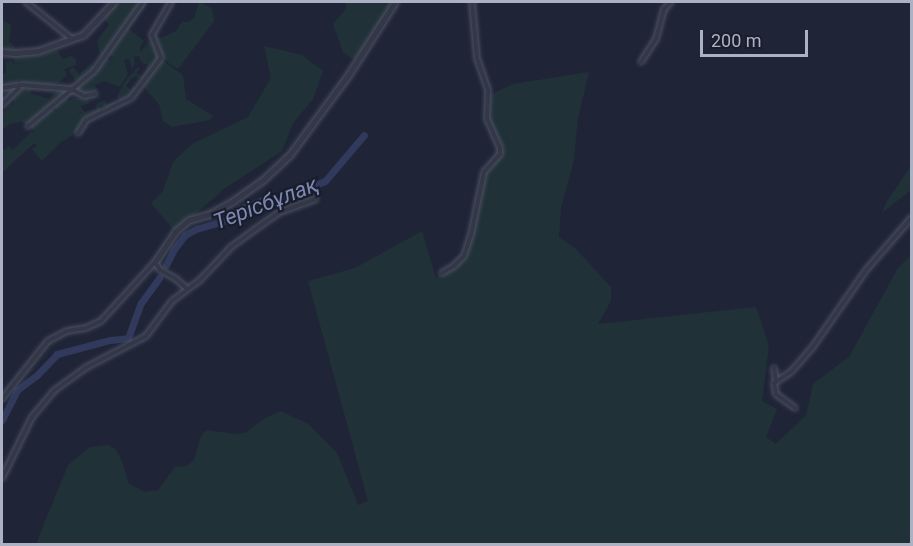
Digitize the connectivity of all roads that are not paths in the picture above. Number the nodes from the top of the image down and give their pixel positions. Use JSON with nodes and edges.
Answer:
{"nodes":[{"id":1,"x":26,"y":2,"type":"edge"},
{"id":2,"x":114,"y":2,"type":"edge"},
{"id":3,"x":143,"y":2,"type":"edge"},
{"id":4,"x":171,"y":2,"type":"edge"},
{"id":5,"x":395,"y":2,"type":"edge"},
{"id":6,"x":472,"y":2,"type":"edge"},
{"id":7,"x":671,"y":2,"type":"edge"},
{"id":8,"x":73,"y":39,"type":"junction"},
{"id":9,"x":2,"y":52,"type":"edge"},
{"id":10,"x":641,"y":62,"type":"dead end"},
{"id":11,"x":22,"y":86,"type":"junction"},
{"id":12,"x":2,"y":88,"type":"edge"},
{"id":13,"x":71,"y":89,"type":"junction"},
{"id":14,"x":95,"y":94,"type":"dead end"},
{"id":15,"x":2,"y":105,"type":"edge"},
{"id":16,"x":28,"y":126,"type":"dead end"},
{"id":17,"x":78,"y":133,"type":"dead end"},
{"id":18,"x":316,"y":199,"type":"dead end"},
{"id":19,"x":912,"y":218,"type":"edge"},
{"id":20,"x":882,"y":255,"type":"dead end"},
{"id":21,"x":155,"y":262,"type":"junction"},
{"id":22,"x":442,"y":273,"type":"dead end"},
{"id":23,"x":187,"y":289,"type":"junction"},
{"id":24,"x":774,"y":368,"type":"dead end"},
{"id":25,"x":776,"y":381,"type":"junction"},
{"id":26,"x":2,"y":399,"type":"edge"},
{"id":27,"x":795,"y":408,"type":"dead end"},
{"id":28,"x":2,"y":478,"type":"edge"}],
"edges":[{"from":1,"to":8,"type":"street"},
{"from":2,"to":8,"type":"street"},
{"from":3,"to":13,"type":"street"},
{"from":4,"to":17,"type":"street"},
{"from":5,"to":21,"type":"street"},
{"from":6,"to":22,"type":"street"},
{"from":7,"to":10,"type":"street"},
{"from":8,"to":9,"type":"street"},
{"from":11,"to":12,"type":"street"},
{"from":11,"to":13,"type":"street"},
{"from":11,"to":15,"type":"street"},
{"from":13,"to":14,"type":"street"},
{"from":13,"to":16,"type":"street"},
{"from":18,"to":23,"type":"street"},
{"from":19,"to":20,"type":"street"},
{"from":19,"to":25,"type":"street"},
{"from":21,"to":23,"type":"street"},
{"from":21,"to":26,"type":"street"},
{"from":23,"to":28,"type":"street"},
{"from":24,"to":25,"type":"street"},
{"from":25,"to":27,"type":"street"}]}
